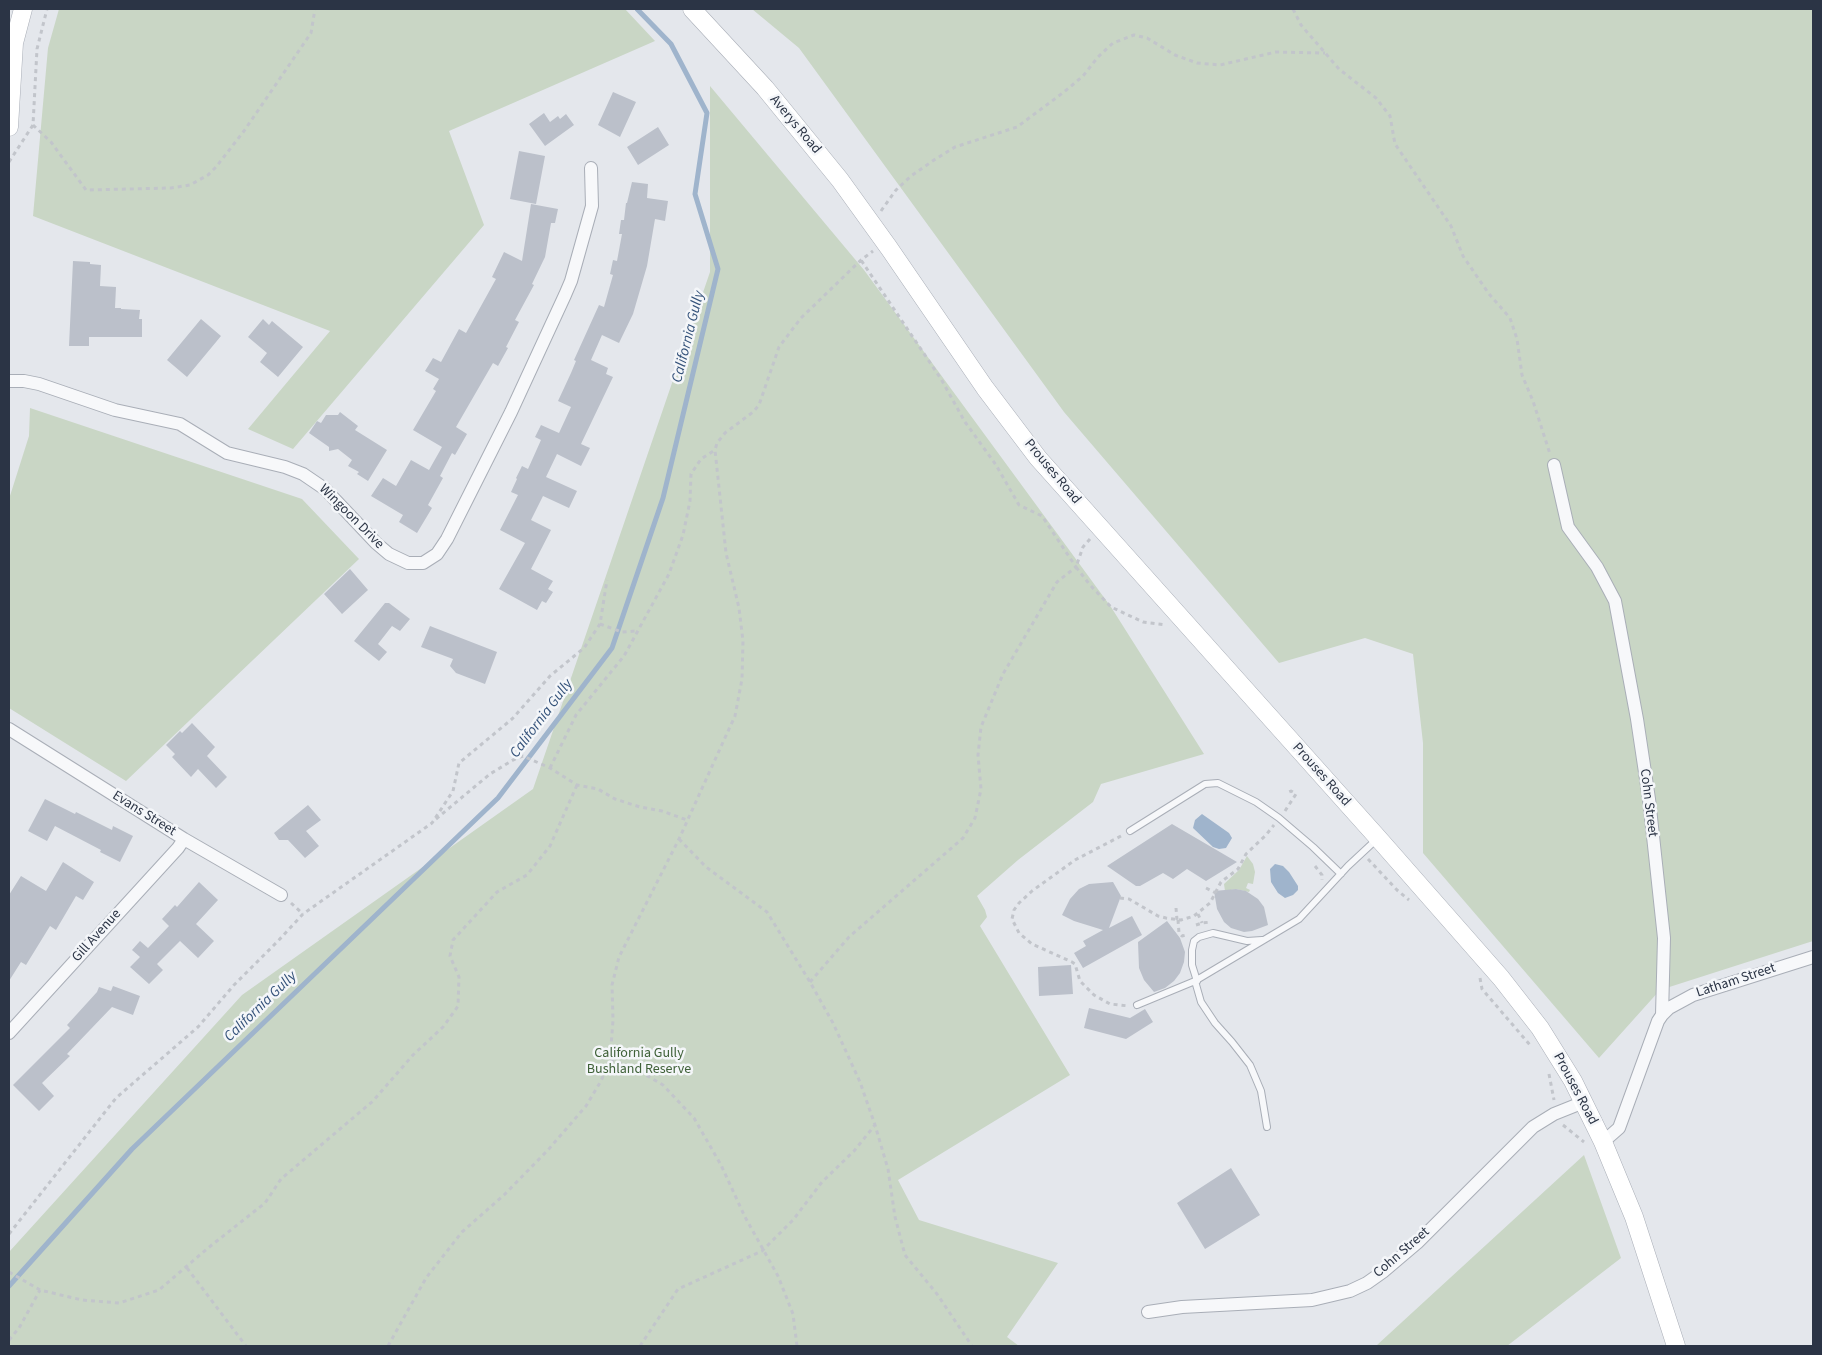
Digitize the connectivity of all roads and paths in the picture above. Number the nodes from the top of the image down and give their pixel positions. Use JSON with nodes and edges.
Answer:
{"nodes":[{"id":1,"x":23,"y":9,"type":"edge"},
{"id":2,"x":47,"y":9,"type":"edge"},
{"id":3,"x":316,"y":9,"type":"edge"},
{"id":4,"x":692,"y":9,"type":"edge"},
{"id":5,"x":1293,"y":9,"type":"edge"},
{"id":6,"x":1325,"y":53,"type":"junction"},
{"id":7,"x":33,"y":126,"type":"junction"},
{"id":8,"x":9,"y":127,"type":"edge"},
{"id":9,"x":9,"y":162,"type":"edge"},
{"id":10,"x":591,"y":168,"type":"dead end"},
{"id":11,"x":872,"y":224,"type":"junction"},
{"id":12,"x":887,"y":245,"type":"junction"},
{"id":13,"x":861,"y":260,"type":"junction"},
{"id":14,"x":9,"y":381,"type":"edge"},
{"id":15,"x":715,"y":450,"type":"junction"},
{"id":16,"x":1554,"y":465,"type":"joint"},
{"id":17,"x":1100,"y":528,"type":"junction"},
{"id":18,"x":1076,"y":567,"type":"junction"},
{"id":19,"x":607,"y":580,"type":"dead end"},
{"id":20,"x":1178,"y":616,"type":"junction"},
{"id":21,"x":600,"y":624,"type":"junction"},
{"id":22,"x":636,"y":631,"type":"junction"},
{"id":23,"x":9,"y":729,"type":"edge"},
{"id":24,"x":550,"y":768,"type":"junction"},
{"id":25,"x":577,"y":785,"type":"junction"},
{"id":26,"x":1289,"y":792,"type":"dead end"},
{"id":27,"x":1279,"y":818,"type":"junction"},
{"id":28,"x":687,"y":820,"type":"junction"},
{"id":29,"x":432,"y":823,"type":"junction"},
{"id":30,"x":1130,"y":831,"type":"joint"},
{"id":31,"x":1378,"y":838,"type":"junction"},
{"id":32,"x":184,"y":839,"type":"junction"},
{"id":33,"x":679,"y":839,"type":"junction"},
{"id":34,"x":1363,"y":853,"type":"junction"},
{"id":35,"x":1323,"y":856,"type":"junction"},
{"id":36,"x":1341,"y":874,"type":"junction"},
{"id":37,"x":1320,"y":884,"type":"dead end"},
{"id":38,"x":1206,"y":888,"type":"dead end"},
{"id":39,"x":1216,"y":893,"type":"junction"},
{"id":40,"x":281,"y":895,"type":"dead end"},
{"id":41,"x":1120,"y":898,"type":"dead end"},
{"id":42,"x":1411,"y":902,"type":"dead end"},
{"id":43,"x":1176,"y":908,"type":"dead end"},
{"id":44,"x":1198,"y":914,"type":"junction"},
{"id":45,"x":1177,"y":920,"type":"junction"},
{"id":46,"x":1202,"y":923,"type":"junction"},
{"id":47,"x":1217,"y":923,"type":"dead end"},
{"id":48,"x":1268,"y":938,"type":"junction"},
{"id":49,"x":1813,"y":957,"type":"edge"},
{"id":50,"x":1479,"y":974,"type":"dead end"},
{"id":51,"x":1196,"y":981,"type":"junction"},
{"id":52,"x":810,"y":982,"type":"junction"},
{"id":53,"x":1137,"y":1005,"type":"joint"},
{"id":54,"x":1662,"y":1014,"type":"junction"},
{"id":55,"x":9,"y":1032,"type":"edge"},
{"id":56,"x":1535,"y":1051,"type":"dead end"},
{"id":57,"x":610,"y":1060,"type":"junction"},
{"id":58,"x":1547,"y":1065,"type":"dead end"},
{"id":59,"x":1554,"y":1100,"type":"dead end"},
{"id":60,"x":1584,"y":1102,"type":"junction"},
{"id":61,"x":875,"y":1125,"type":"junction"},
{"id":62,"x":1564,"y":1125,"type":"dead end"},
{"id":63,"x":1267,"y":1127,"type":"dead end"},
{"id":64,"x":1596,"y":1145,"type":"junction"},
{"id":65,"x":9,"y":1234,"type":"edge"},
{"id":66,"x":762,"y":1251,"type":"junction"},
{"id":67,"x":187,"y":1268,"type":"junction"},
{"id":68,"x":10,"y":1273,"type":"edge"},
{"id":69,"x":40,"y":1290,"type":"junction"},
{"id":70,"x":1148,"y":1312,"type":"dead end"},
{"id":71,"x":9,"y":1340,"type":"edge"},
{"id":72,"x":246,"y":1346,"type":"edge"},
{"id":73,"x":388,"y":1346,"type":"edge"},
{"id":74,"x":640,"y":1346,"type":"edge"},
{"id":75,"x":797,"y":1346,"type":"edge"},
{"id":76,"x":972,"y":1346,"type":"edge"},
{"id":77,"x":1676,"y":1346,"type":"edge"}],
"edges":[{"from":1,"to":8,"type":"street"},
{"from":2,"to":7,"type":"path"},
{"from":3,"to":7,"type":"path"},
{"from":4,"to":11,"type":"street","name":"Averys Road"},
{"from":5,"to":6,"type":"path"},
{"from":6,"to":11,"type":"path"},
{"from":6,"to":16,"type":"path"},
{"from":7,"to":9,"type":"path"},
{"from":10,"to":14,"type":"street","name":"Wingoon Drive"},
{"from":11,"to":12,"type":"street","name":"Averys Road"},
{"from":12,"to":13,"type":"path"},
{"from":12,"to":17,"type":"street","name":"Prouses Road"},
{"from":13,"to":15,"type":"path"},
{"from":13,"to":18,"type":"path"},
{"from":15,"to":22,"type":"path"},
{"from":15,"to":28,"type":"path"},
{"from":16,"to":54,"type":"street","name":"Cohn Street"},
{"from":17,"to":18,"type":"path"},
{"from":17,"to":20,"type":"street","name":"Prouses Road"},
{"from":18,"to":20,"type":"path"},
{"from":18,"to":52,"type":"path"},
{"from":19,"to":21,"type":"path"},
{"from":20,"to":31,"type":"street","name":"Prouses Road"},
{"from":21,"to":22,"type":"path"},
{"from":21,"to":29,"type":"path"},
{"from":22,"to":24,"type":"path"},
{"from":23,"to":32,"type":"street","name":"Evans Street"},
{"from":24,"to":25,"type":"path"},
{"from":24,"to":29,"type":"path"},
{"from":25,"to":28,"type":"path"},
{"from":25,"to":67,"type":"path"},
{"from":26,"to":27,"type":"path"},
{"from":27,"to":30,"type":"lane"},
{"from":27,"to":35,"type":"lane"},
{"from":27,"to":39,"type":"path"},
{"from":28,"to":33,"type":"path"},
{"from":29,"to":65,"type":"path"},
{"from":30,"to":53,"type":"path"},
{"from":31,"to":34,"type":"lane"},
{"from":31,"to":60,"type":"street","name":"Prouses Road"},
{"from":32,"to":40,"type":"street","name":"Evans Street"},
{"from":32,"to":55,"type":"street","name":"Gill Avenue"},
{"from":33,"to":52,"type":"path"},
{"from":33,"to":57,"type":"path"},
{"from":34,"to":36,"type":"lane"},
{"from":34,"to":42,"type":"path"},
{"from":35,"to":36,"type":"lane"},
{"from":35,"to":37,"type":"path"},
{"from":36,"to":48,"type":"lane"},
{"from":38,"to":39,"type":"path"},
{"from":39,"to":44,"type":"path"},
{"from":41,"to":45,"type":"path"},
{"from":43,"to":45,"type":"path"},
{"from":44,"to":45,"type":"path"},
{"from":44,"to":46,"type":"path"},
{"from":45,"to":46,"type":"path"},
{"from":46,"to":47,"type":"path"},
{"from":48,"to":51,"type":"lane"},
{"from":48,"to":51,"type":"lane"},
{"from":49,"to":54,"type":"street","name":"Latham Street"},
{"from":50,"to":56,"type":"path"},
{"from":51,"to":53,"type":"lane"},
{"from":51,"to":63,"type":"lane"},
{"from":52,"to":61,"type":"path"},
{"from":54,"to":64,"type":"street","name":"Cohn Street"},
{"from":57,"to":66,"type":"path"},
{"from":57,"to":73,"type":"path"},
{"from":58,"to":59,"type":"path"},
{"from":60,"to":64,"type":"street","name":"Prouses Road"},
{"from":60,"to":70,"type":"street","name":"Cohn Street"},
{"from":61,"to":66,"type":"path"},
{"from":61,"to":76,"type":"path"},
{"from":62,"to":64,"type":"path"},
{"from":64,"to":77,"type":"street","name":"Prouses Road"},
{"from":66,"to":74,"type":"path"},
{"from":66,"to":75,"type":"path"},
{"from":67,"to":69,"type":"path"},
{"from":67,"to":72,"type":"path"},
{"from":68,"to":69,"type":"path"},
{"from":69,"to":71,"type":"path"}]}
